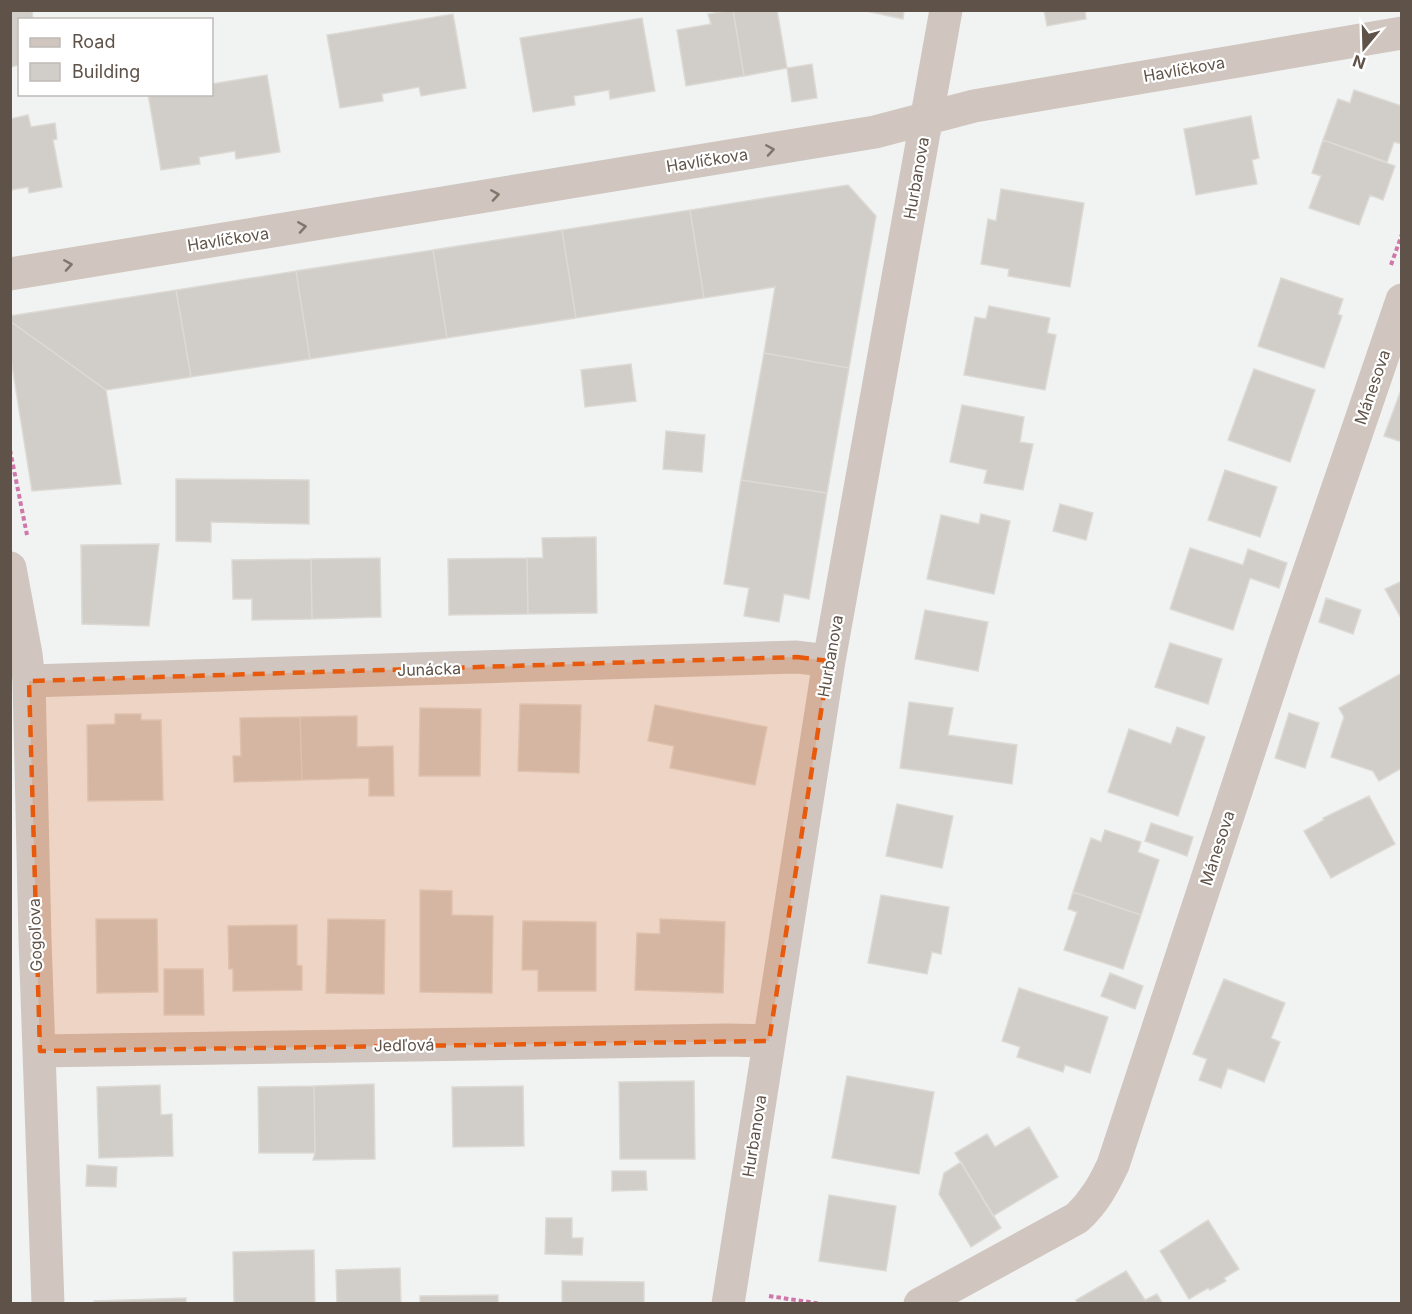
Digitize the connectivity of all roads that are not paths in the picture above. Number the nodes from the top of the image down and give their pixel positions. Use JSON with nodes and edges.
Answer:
{"nodes":[{"id":1,"x":946,"y":10,"type":"edge"},
{"id":2,"x":1401,"y":33,"type":"edge"},
{"id":3,"x":927,"y":119,"type":"junction"},
{"id":4,"x":10,"y":274,"type":"edge"},
{"id":5,"x":1401,"y":300,"type":"edge"},
{"id":6,"x":10,"y":568,"type":"edge"},
{"id":7,"x":829,"y":661,"type":"junction"},
{"id":8,"x":29,"y":681,"type":"junction"},
{"id":9,"x":23,"y":940,"type":"edge"},
{"id":10,"x":769,"y":1041,"type":"junction"},
{"id":11,"x":40,"y":1051,"type":"junction"},
{"id":12,"x":48,"y":1304,"type":"edge"},
{"id":13,"x":728,"y":1304,"type":"edge"},
{"id":14,"x":920,"y":1304,"type":"edge"}],
"edges":[{"from":1,"to":3,"type":"street","name":"Hurbanova"},
{"from":2,"to":3,"type":"street","name":"Havlíčkova"},
{"from":4,"to":3,"type":"street","name":"Havlíčkova","one_way":true},
{"from":3,"to":7,"type":"street","name":"Hurbanova"},
{"from":5,"to":14,"type":"street","name":"Mánesova"},
{"from":6,"to":8,"type":"street","name":"Gogoľova"},
{"from":7,"to":8,"type":"street","name":"Junácka"},
{"from":7,"to":10,"type":"street","name":"Hurbanova"},
{"from":8,"to":9,"type":"street","name":"Gogoľova"},
{"from":9,"to":11,"type":"street","name":"Gogoľova"},
{"from":10,"to":11,"type":"street","name":"Jedľová"},
{"from":10,"to":13,"type":"street","name":"Hurbanova"},
{"from":11,"to":12,"type":"street","name":"Gogoľova"}]}
